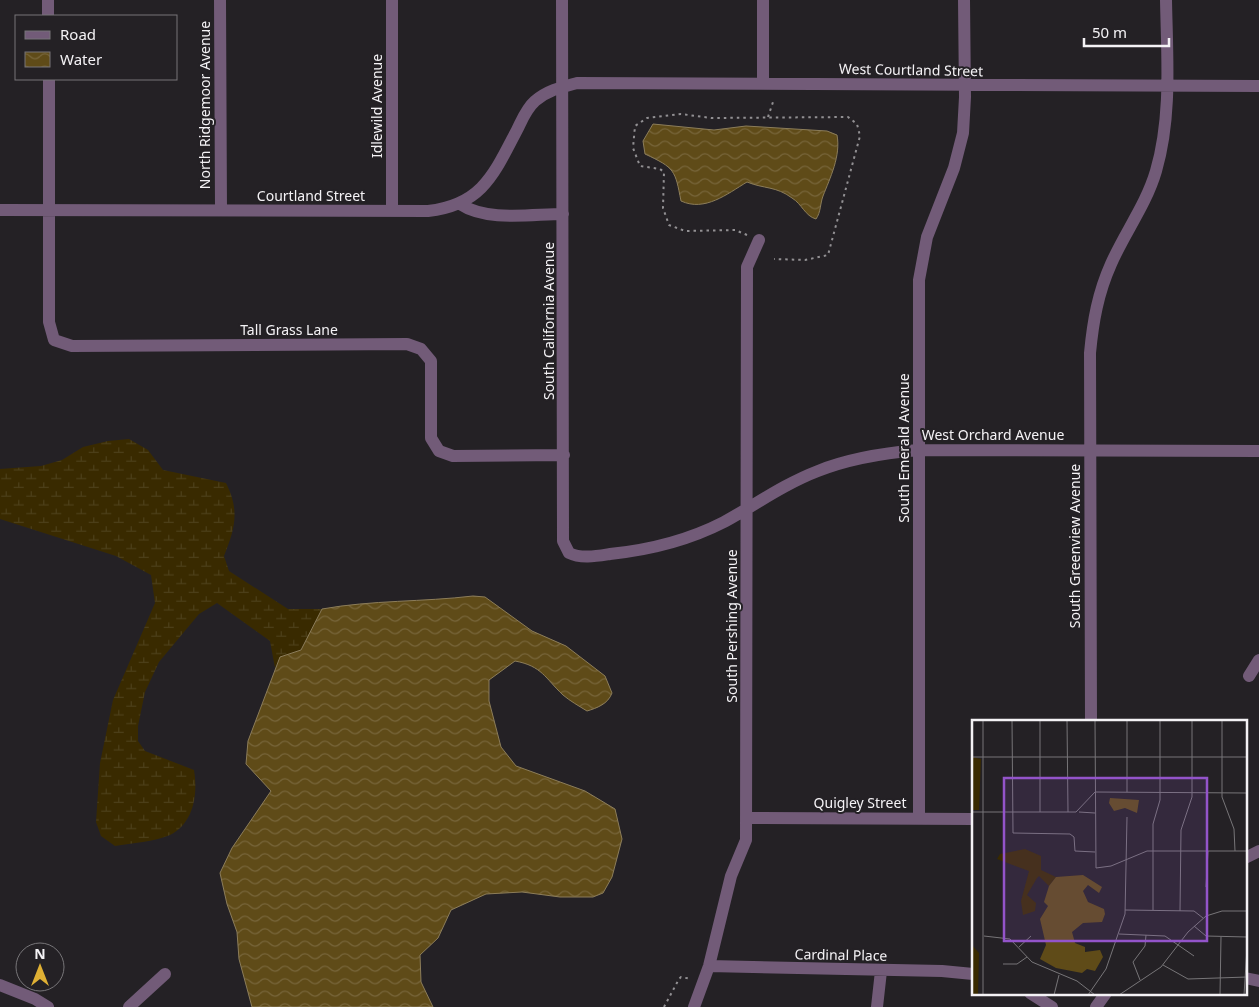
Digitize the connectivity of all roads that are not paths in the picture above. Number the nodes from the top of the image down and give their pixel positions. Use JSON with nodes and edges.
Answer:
{"nodes":[{"id":1,"x":48,"y":0,"type":"edge"},
{"id":2,"x":220,"y":0,"type":"edge"},
{"id":3,"x":392,"y":0,"type":"edge"},
{"id":4,"x":562,"y":0,"type":"edge"},
{"id":5,"x":763,"y":0,"type":"edge"},
{"id":6,"x":964,"y":0,"type":"edge"},
{"id":7,"x":1166,"y":0,"type":"edge"},
{"id":8,"x":48,"y":15,"type":"edge"},
{"id":9,"x":48,"y":80,"type":"edge"},
{"id":10,"x":763,"y":83,"type":"junction"},
{"id":11,"x":563,"y":86,"type":"junction"},
{"id":12,"x":965,"y":86,"type":"junction"},
{"id":13,"x":1167,"y":86,"type":"junction"},
{"id":14,"x":1259,"y":86,"type":"edge"},
{"id":15,"x":460,"y":204,"type":"junction"},
{"id":16,"x":0,"y":210,"type":"edge"},
{"id":17,"x":49,"y":210,"type":"junction"},
{"id":18,"x":221,"y":210,"type":"junction"},
{"id":19,"x":392,"y":211,"type":"junction"},
{"id":20,"x":563,"y":214,"type":"junction"},
{"id":21,"x":759,"y":240,"type":"road end"},
{"id":22,"x":918,"y":450,"type":"junction"},
{"id":23,"x":1090,"y":450,"type":"junction"},
{"id":24,"x":1259,"y":452,"type":"edge"},
{"id":25,"x":564,"y":455,"type":"junction"},
{"id":26,"x":747,"y":508,"type":"junction"},
{"id":27,"x":569,"y":553,"type":"joint"},
{"id":28,"x":1259,"y":660,"type":"edge"},
{"id":29,"x":1249,"y":676,"type":"dead end"},
{"id":30,"x":1090,"y":720,"type":"edge"},
{"id":31,"x":747,"y":818,"type":"junction"},
{"id":32,"x":919,"y":818,"type":"junction"},
{"id":33,"x":972,"y":819,"type":"edge"},
{"id":34,"x":1259,"y":851,"type":"edge"},
{"id":35,"x":1246,"y":858,"type":"edge"},
{"id":36,"x":709,"y":966,"type":"junction"},
{"id":37,"x":881,"y":971,"type":"junction"},
{"id":38,"x":165,"y":974,"type":"dead end"},
{"id":39,"x":972,"y":974,"type":"edge"},
{"id":40,"x":1246,"y":978,"type":"edge"},
{"id":41,"x":1259,"y":981,"type":"edge"},
{"id":42,"x":0,"y":985,"type":"edge"},
{"id":43,"x":1032,"y":994,"type":"edge"},
{"id":44,"x":1105,"y":994,"type":"edge"},
{"id":45,"x":48,"y":1007,"type":"edge"},
{"id":46,"x":129,"y":1007,"type":"edge"},
{"id":47,"x":694,"y":1007,"type":"edge"},
{"id":48,"x":877,"y":1007,"type":"edge"},
{"id":49,"x":1052,"y":1007,"type":"edge"},
{"id":50,"x":1096,"y":1007,"type":"edge"}],
"edges":[{"from":1,"to":8,"type":"street"},
{"from":2,"to":18,"type":"street","name":"North Ridgemoor Avenue"},
{"from":3,"to":19,"type":"street","name":"Idlewild Avenue"},
{"from":4,"to":11,"type":"street","name":"South California Avenue"},
{"from":5,"to":10,"type":"street"},
{"from":6,"to":12,"type":"street","name":"South Emerald Avenue"},
{"from":7,"to":13,"type":"street","name":"South Greenview Avenue"},
{"from":9,"to":17,"type":"street"},
{"from":10,"to":11,"type":"street","name":"West Courtland Street"},
{"from":10,"to":12,"type":"street","name":"West Courtland Street"},
{"from":11,"to":15,"type":"street","name":"Courtland Street"},
{"from":11,"to":20,"type":"street","name":"South California Avenue"},
{"from":12,"to":13,"type":"street","name":"West Courtland Street"},
{"from":12,"to":22,"type":"street","name":"South Emerald Avenue"},
{"from":13,"to":14,"type":"street","name":"West Courtland Street"},
{"from":13,"to":23,"type":"street","name":"South Greenview Avenue"},
{"from":15,"to":19,"type":"street","name":"Courtland Street"},
{"from":15,"to":20,"type":"street"},
{"from":16,"to":17,"type":"street","name":"Courtland Street"},
{"from":17,"to":18,"type":"street","name":"Courtland Street"},
{"from":17,"to":25,"type":"street","name":"Tall Grass Lane"},
{"from":18,"to":19,"type":"street","name":"Courtland Street"},
{"from":20,"to":25,"type":"street","name":"South California Avenue"},
{"from":21,"to":26,"type":"street","name":"South Pershing Avenue"},
{"from":22,"to":23,"type":"street","name":"West Orchard Avenue"},
{"from":22,"to":26,"type":"street","name":"West Orchard Avenue"},
{"from":22,"to":32,"type":"street","name":"South Emerald Avenue"},
{"from":23,"to":24,"type":"street","name":"West Orchard Avenue"},
{"from":23,"to":30,"type":"street","name":"South Greenview Avenue"},
{"from":25,"to":27,"type":"street","name":"South California Avenue"},
{"from":26,"to":27,"type":"street","name":"West Orchard Avenue"},
{"from":26,"to":31,"type":"street","name":"South Pershing Avenue"},
{"from":28,"to":29,"type":"street"},
{"from":31,"to":32,"type":"street","name":"Quigley Street"},
{"from":31,"to":36,"type":"street","name":"South Pershing Avenue"},
{"from":32,"to":33,"type":"street","name":"Quigley Street"},
{"from":34,"to":35,"type":"street"},
{"from":36,"to":37,"type":"street","name":"Cardinal Place"},
{"from":36,"to":47,"type":"street","name":"South Pershing Avenue"},
{"from":37,"to":39,"type":"street","name":"Cardinal Place"},
{"from":37,"to":48,"type":"street"},
{"from":38,"to":46,"type":"street"},
{"from":40,"to":41,"type":"street"},
{"from":42,"to":45,"type":"street"},
{"from":43,"to":49,"type":"street"},
{"from":44,"to":50,"type":"street"}]}
